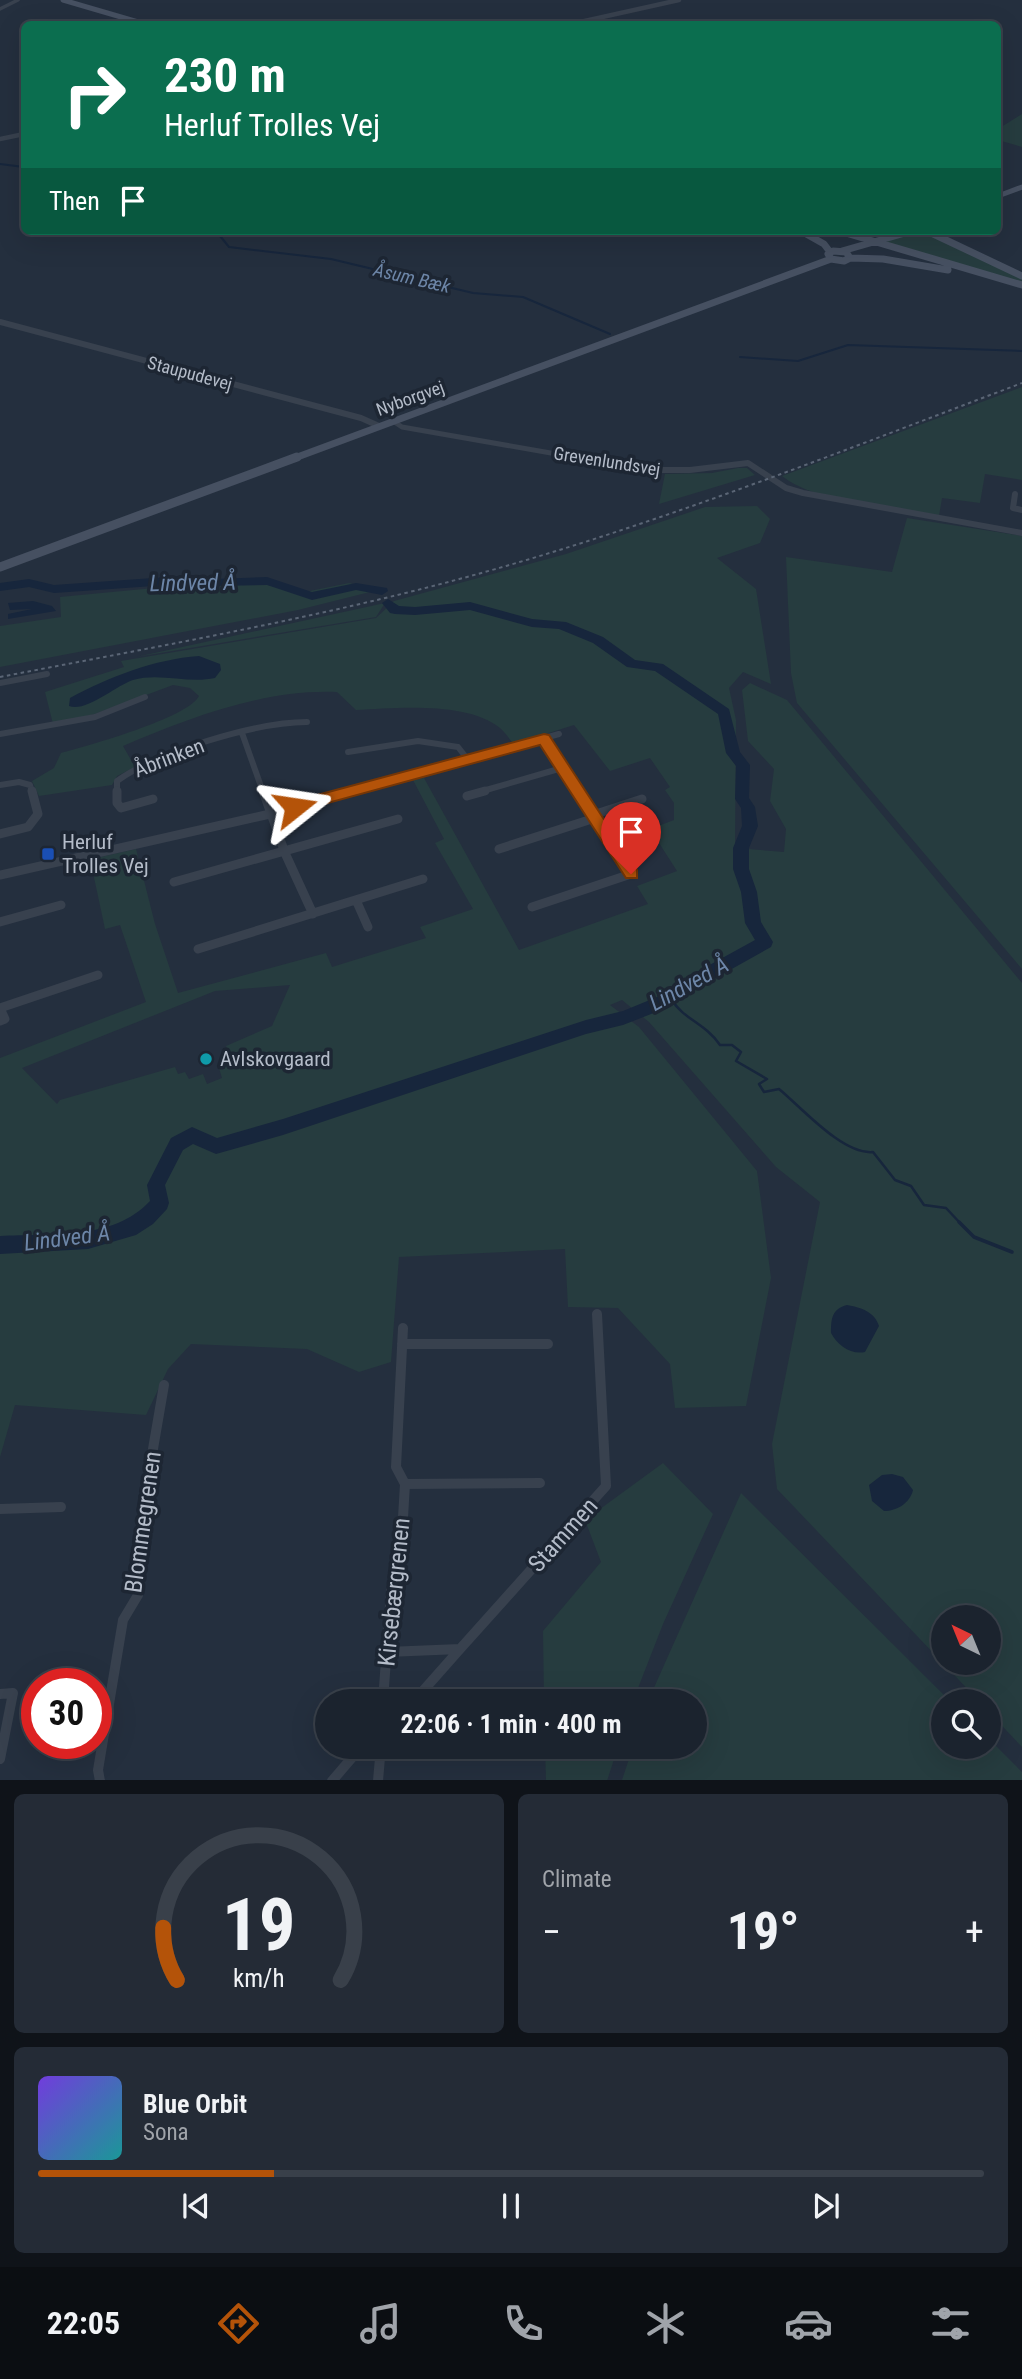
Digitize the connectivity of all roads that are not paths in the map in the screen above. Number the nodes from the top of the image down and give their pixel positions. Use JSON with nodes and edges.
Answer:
{"nodes":[{"id":1,"x":18,"y":0,"type":"edge"},
{"id":2,"x":63,"y":0,"type":"edge"},
{"id":3,"x":679,"y":0,"type":"edge"},
{"id":4,"x":0,"y":9,"type":"edge"},
{"id":5,"x":135,"y":21,"type":"edge"},
{"id":6,"x":584,"y":21,"type":"edge"},
{"id":7,"x":21,"y":135,"type":"edge"},
{"id":8,"x":0,"y":139,"type":"edge"},
{"id":9,"x":1022,"y":187,"type":"edge"},
{"id":10,"x":1001,"y":195,"type":"edge"},
{"id":11,"x":809,"y":235,"type":"edge"},
{"id":12,"x":852,"y":235,"type":"edge"},
{"id":13,"x":892,"y":235,"type":"edge"},
{"id":14,"x":933,"y":235,"type":"edge"},
{"id":15,"x":866,"y":245,"type":"junction"},
{"id":16,"x":842,"y":251,"type":"junction"},
{"id":17,"x":830,"y":255,"type":"junction"},
{"id":18,"x":850,"y":256,"type":"junction"},
{"id":19,"x":1022,"y":276,"type":"edge"},
{"id":20,"x":1022,"y":287,"type":"edge"},
{"id":21,"x":0,"y":323,"type":"edge"},
{"id":22,"x":393,"y":421,"type":"junction"},
{"id":23,"x":379,"y":426,"type":"junction"},
{"id":24,"x":1015,"y":494,"type":"dead end"},
{"id":25,"x":1022,"y":510,"type":"edge"},
{"id":26,"x":1022,"y":533,"type":"edge"},
{"id":27,"x":0,"y":567,"type":"edge"},
{"id":28,"x":47,"y":674,"type":"dead end"},
{"id":29,"x":0,"y":683,"type":"edge"},
{"id":30,"x":145,"y":697,"type":"dead end"},
{"id":31,"x":307,"y":722,"type":"dead end"},
{"id":32,"x":242,"y":733,"type":"junction"},
{"id":33,"x":0,"y":734,"type":"edge"},
{"id":34,"x":559,"y":734,"type":"dead end"},
{"id":35,"x":544,"y":739,"type":"junction"},
{"id":36,"x":348,"y":752,"type":"dead end"},
{"id":37,"x":469,"y":761,"type":"junction"},
{"id":38,"x":562,"y":768,"type":"junction"},
{"id":39,"x":0,"y":785,"type":"edge"},
{"id":40,"x":467,"y":796,"type":"dead end"},
{"id":41,"x":153,"y":799,"type":"dead end"},
{"id":42,"x":642,"y":799,"type":"dead end"},
{"id":43,"x":270,"y":814,"type":"junction"},
{"id":44,"x":594,"y":817,"type":"junction"},
{"id":45,"x":398,"y":819,"type":"dead end"},
{"id":46,"x":0,"y":834,"type":"edge"},
{"id":47,"x":499,"y":849,"type":"dead end"},
{"id":48,"x":285,"y":853,"type":"junction"},
{"id":49,"x":0,"y":875,"type":"edge"},
{"id":50,"x":423,"y":879,"type":"dead end"},
{"id":51,"x":174,"y":882,"type":"dead end"},
{"id":52,"x":356,"y":900,"type":"junction"},
{"id":53,"x":61,"y":905,"type":"dead end"},
{"id":54,"x":532,"y":907,"type":"dead end"},
{"id":55,"x":313,"y":914,"type":"junction"},
{"id":56,"x":0,"y":922,"type":"edge"},
{"id":57,"x":368,"y":927,"type":"dead end"},
{"id":58,"x":198,"y":949,"type":"dead end"},
{"id":59,"x":98,"y":975,"type":"dead end"},
{"id":60,"x":0,"y":1008,"type":"edge"},
{"id":61,"x":0,"y":1021,"type":"edge"},
{"id":62,"x":597,"y":1314,"type":"dead end"},
{"id":63,"x":403,"y":1328,"type":"dead end"},
{"id":64,"x":402,"y":1344,"type":"junction"},
{"id":65,"x":548,"y":1344,"type":"dead end"},
{"id":66,"x":164,"y":1385,"type":"dead end"},
{"id":67,"x":540,"y":1483,"type":"dead end"},
{"id":68,"x":405,"y":1484,"type":"junction"},
{"id":69,"x":61,"y":1507,"type":"dead end"},
{"id":70,"x":0,"y":1509,"type":"edge"},
{"id":71,"x":460,"y":1649,"type":"junction"},
{"id":72,"x":387,"y":1652,"type":"junction"},
{"id":73,"x":384,"y":1689,"type":"edge"},
{"id":74,"x":425,"y":1689,"type":"edge"},
{"id":75,"x":0,"y":1694,"type":"edge"},
{"id":76,"x":0,"y":1759,"type":"edge"},
{"id":77,"x":351,"y":1759,"type":"edge"},
{"id":78,"x":379,"y":1759,"type":"edge"},
{"id":79,"x":100,"y":1780,"type":"edge"},
{"id":80,"x":332,"y":1780,"type":"edge"},
{"id":81,"x":378,"y":1780,"type":"edge"}],
"edges":[{"from":1,"to":4,"type":"street"},
{"from":2,"to":5,"type":"main road"},
{"from":3,"to":6,"type":"street"},
{"from":7,"to":8,"type":"street"},
{"from":9,"to":10,"type":"main road"},
{"from":11,"to":17,"type":"main road"},
{"from":12,"to":20,"type":"main road"},
{"from":13,"to":15,"type":"main road"},
{"from":14,"to":19,"type":"main road"},
{"from":15,"to":16,"type":"main road"},
{"from":15,"to":18,"type":"main road"},
{"from":16,"to":17,"type":"main road"},
{"from":16,"to":18,"type":"main road"},
{"from":17,"to":18,"type":"main road"},
{"from":17,"to":22,"type":"main road","name":"Nyborgvej"},
{"from":18,"to":20,"type":"main road"},
{"from":21,"to":23,"type":"street","name":"Staupudevej"},
{"from":22,"to":23,"type":"main road","name":"Nyborgvej"},
{"from":22,"to":26,"type":"street","name":"Grevenlundsvej"},
{"from":23,"to":27,"type":"main road","name":"Nyborgvej"},
{"from":24,"to":25,"type":"street"},
{"from":28,"to":29,"type":"street"},
{"from":30,"to":33,"type":"street"},
{"from":31,"to":32,"type":"street","name":"Åbrinken"},
{"from":32,"to":41,"type":"street","name":"Åbrinken"},
{"from":32,"to":43,"type":"street"},
{"from":34,"to":35,"type":"street"},
{"from":35,"to":37,"type":"street"},
{"from":35,"to":38,"type":"street"},
{"from":36,"to":37,"type":"street"},
{"from":37,"to":43,"type":"street"},
{"from":38,"to":40,"type":"street"},
{"from":38,"to":44,"type":"street"},
{"from":39,"to":46,"type":"street"},
{"from":42,"to":44,"type":"street"},
{"from":43,"to":48,"type":"street"},
{"from":43,"to":49,"type":"street"},
{"from":44,"to":47,"type":"street"},
{"from":44,"to":54,"type":"street"},
{"from":45,"to":48,"type":"street"},
{"from":48,"to":51,"type":"street"},
{"from":48,"to":55,"type":"street"},
{"from":50,"to":52,"type":"street"},
{"from":52,"to":55,"type":"street"},
{"from":52,"to":57,"type":"street"},
{"from":53,"to":56,"type":"street"},
{"from":55,"to":58,"type":"street"},
{"from":59,"to":60,"type":"street"},
{"from":60,"to":61,"type":"street"},
{"from":62,"to":71,"type":"street","name":"Stammen"},
{"from":63,"to":64,"type":"street","name":"Kirsebærgrenen"},
{"from":64,"to":65,"type":"street"},
{"from":64,"to":68,"type":"street","name":"Kirsebærgrenen"},
{"from":66,"to":79,"type":"street","name":"Blommegrenen"},
{"from":67,"to":68,"type":"street"},
{"from":68,"to":72,"type":"street","name":"Kirsebærgrenen"},
{"from":69,"to":70,"type":"street"},
{"from":71,"to":72,"type":"street"},
{"from":71,"to":74,"type":"street","name":"Stammen"},
{"from":72,"to":73,"type":"street","name":"Kirsebærgrenen"},
{"from":75,"to":76,"type":"street"},
{"from":77,"to":80,"type":"street"},
{"from":78,"to":81,"type":"street"}]}
